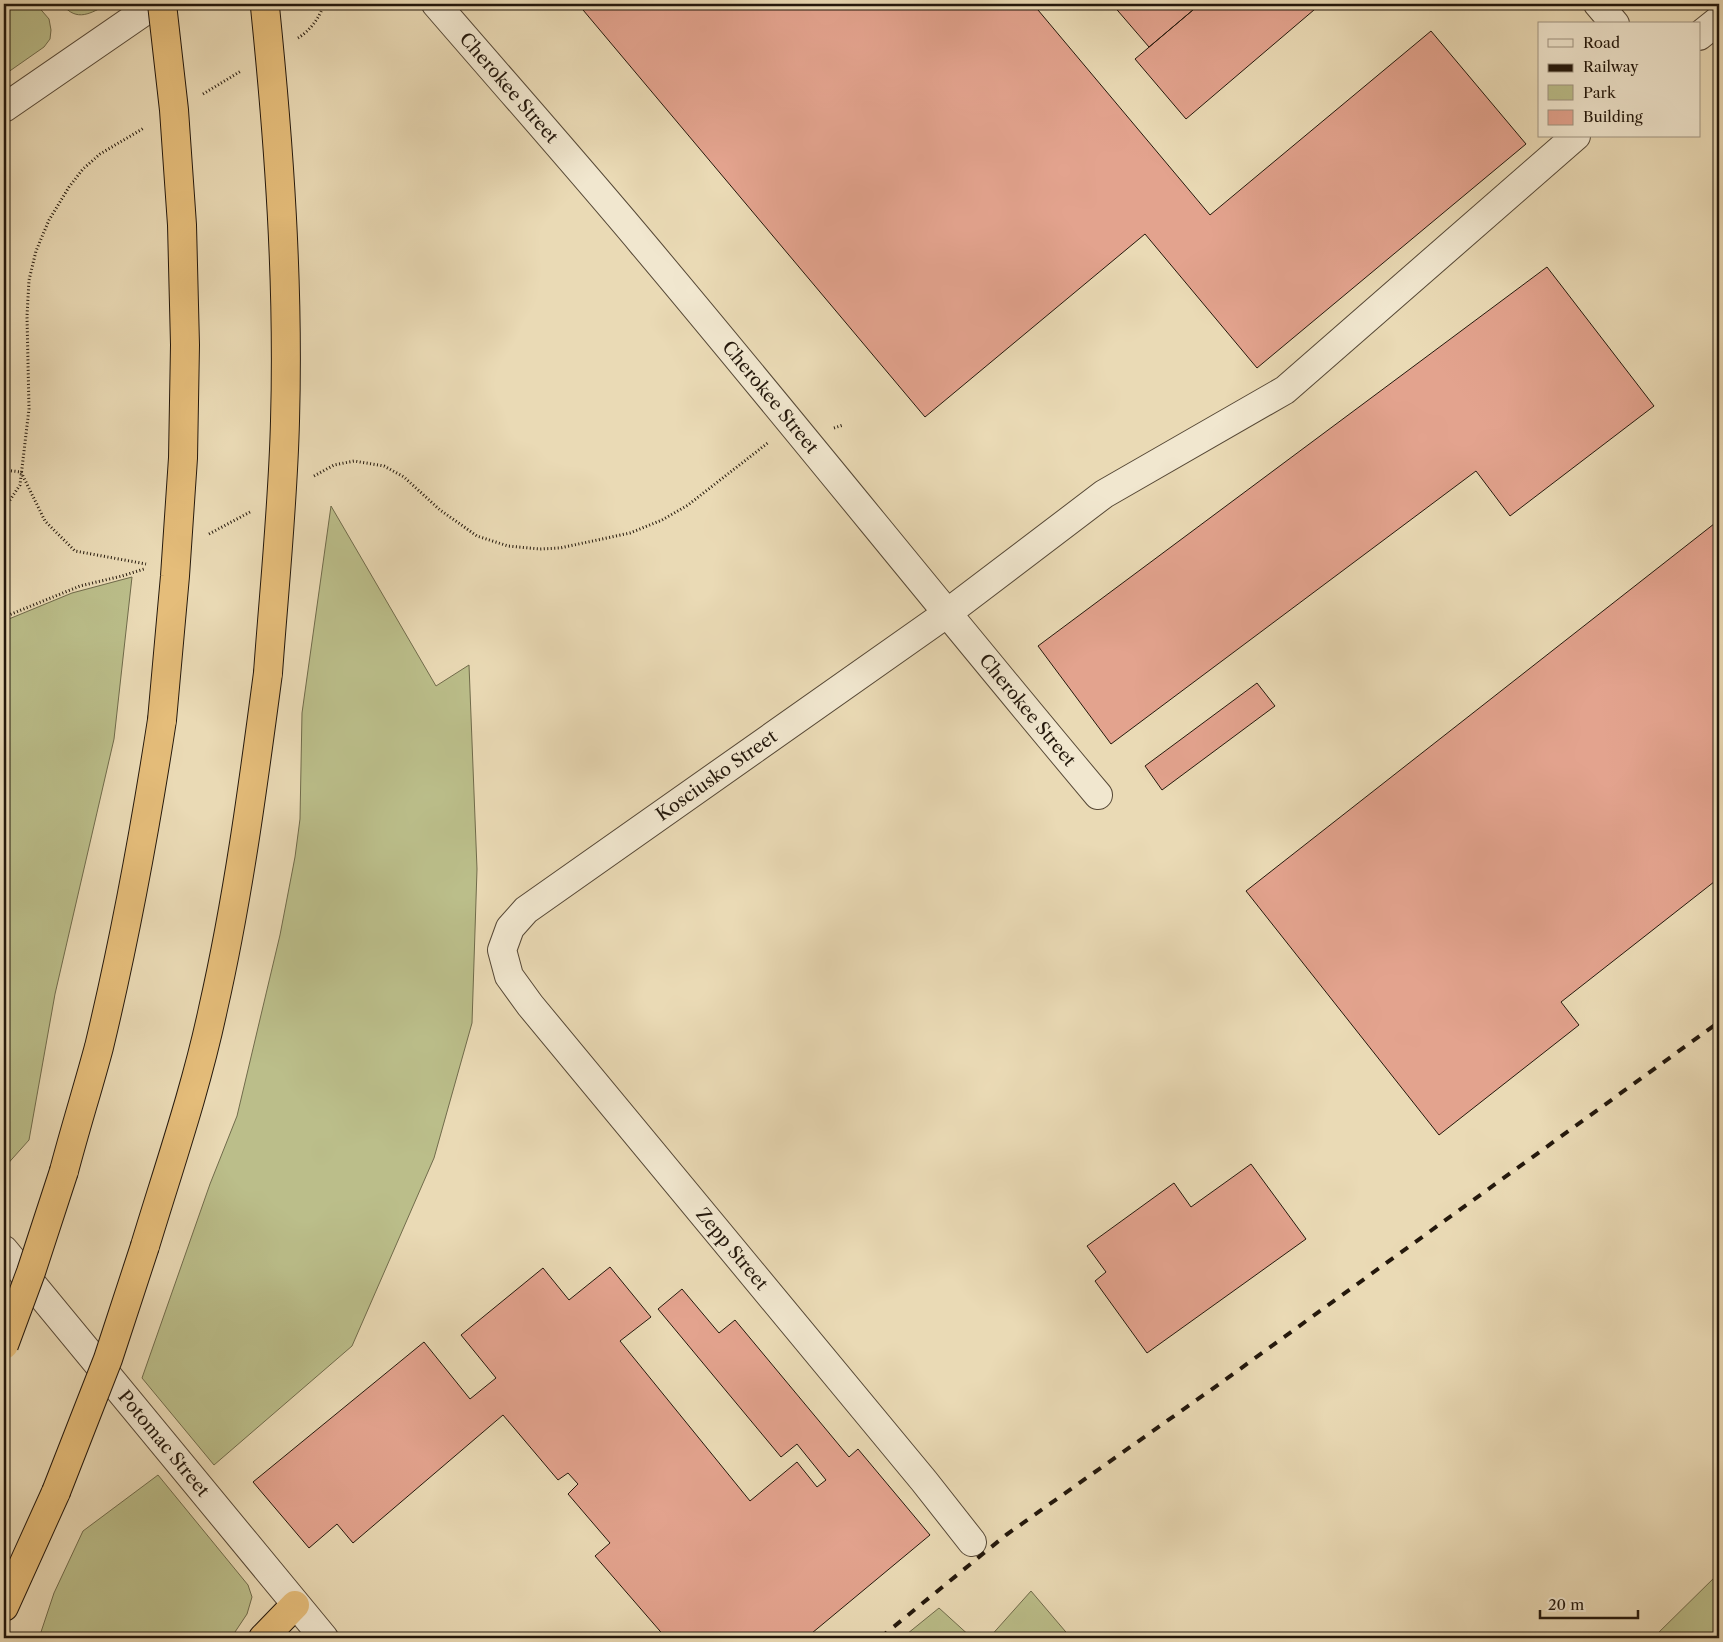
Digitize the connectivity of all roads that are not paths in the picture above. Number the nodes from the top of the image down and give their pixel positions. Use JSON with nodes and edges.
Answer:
{"nodes":[{"id":1,"x":155,"y":4,"type":"edge"},
{"id":2,"x":162,"y":4,"type":"edge"},
{"id":3,"x":436,"y":4,"type":"edge"},
{"id":4,"x":1598,"y":4,"type":"edge"},
{"id":5,"x":265,"y":5,"type":"edge"},
{"id":6,"x":1719,"y":20,"type":"edge"},
{"id":7,"x":1612,"y":22,"type":"edge"},
{"id":8,"x":1700,"y":35,"type":"edge"},
{"id":9,"x":4,"y":108,"type":"edge"},
{"id":10,"x":1574,"y":138,"type":"edge"},
{"id":11,"x":946,"y":614,"type":"junction"},
{"id":12,"x":1098,"y":795,"type":"dead end"},
{"id":13,"x":502,"y":950,"type":"joint"},
{"id":14,"x":4,"y":1250,"type":"edge"},
{"id":15,"x":4,"y":1345,"type":"edge"},
{"id":16,"x":972,"y":1542,"type":"dead end"},
{"id":17,"x":295,"y":1605,"type":"junction"},
{"id":18,"x":4,"y":1607,"type":"edge"},
{"id":19,"x":263,"y":1638,"type":"edge"},
{"id":20,"x":324,"y":1638,"type":"edge"}],
"edges":[{"from":1,"to":9,"type":"street"},
{"from":2,"to":15,"type":"highway","bridge":true},
{"from":3,"to":11,"type":"street","name":"Cherokee Street"},
{"from":4,"to":7,"type":"street"},
{"from":5,"to":18,"type":"highway","bridge":true},
{"from":6,"to":8,"type":"street"},
{"from":10,"to":11,"type":"street","name":"Kosciusko Street"},
{"from":11,"to":12,"type":"street","name":"Cherokee Street"},
{"from":11,"to":13,"type":"street","name":"Kosciusko Street"},
{"from":13,"to":16,"type":"street","name":"Zepp Street"},
{"from":14,"to":17,"type":"street","name":"Potomac Street"},
{"from":17,"to":19,"type":"highway"},
{"from":17,"to":20,"type":"street","name":"Potomac Street"}]}
